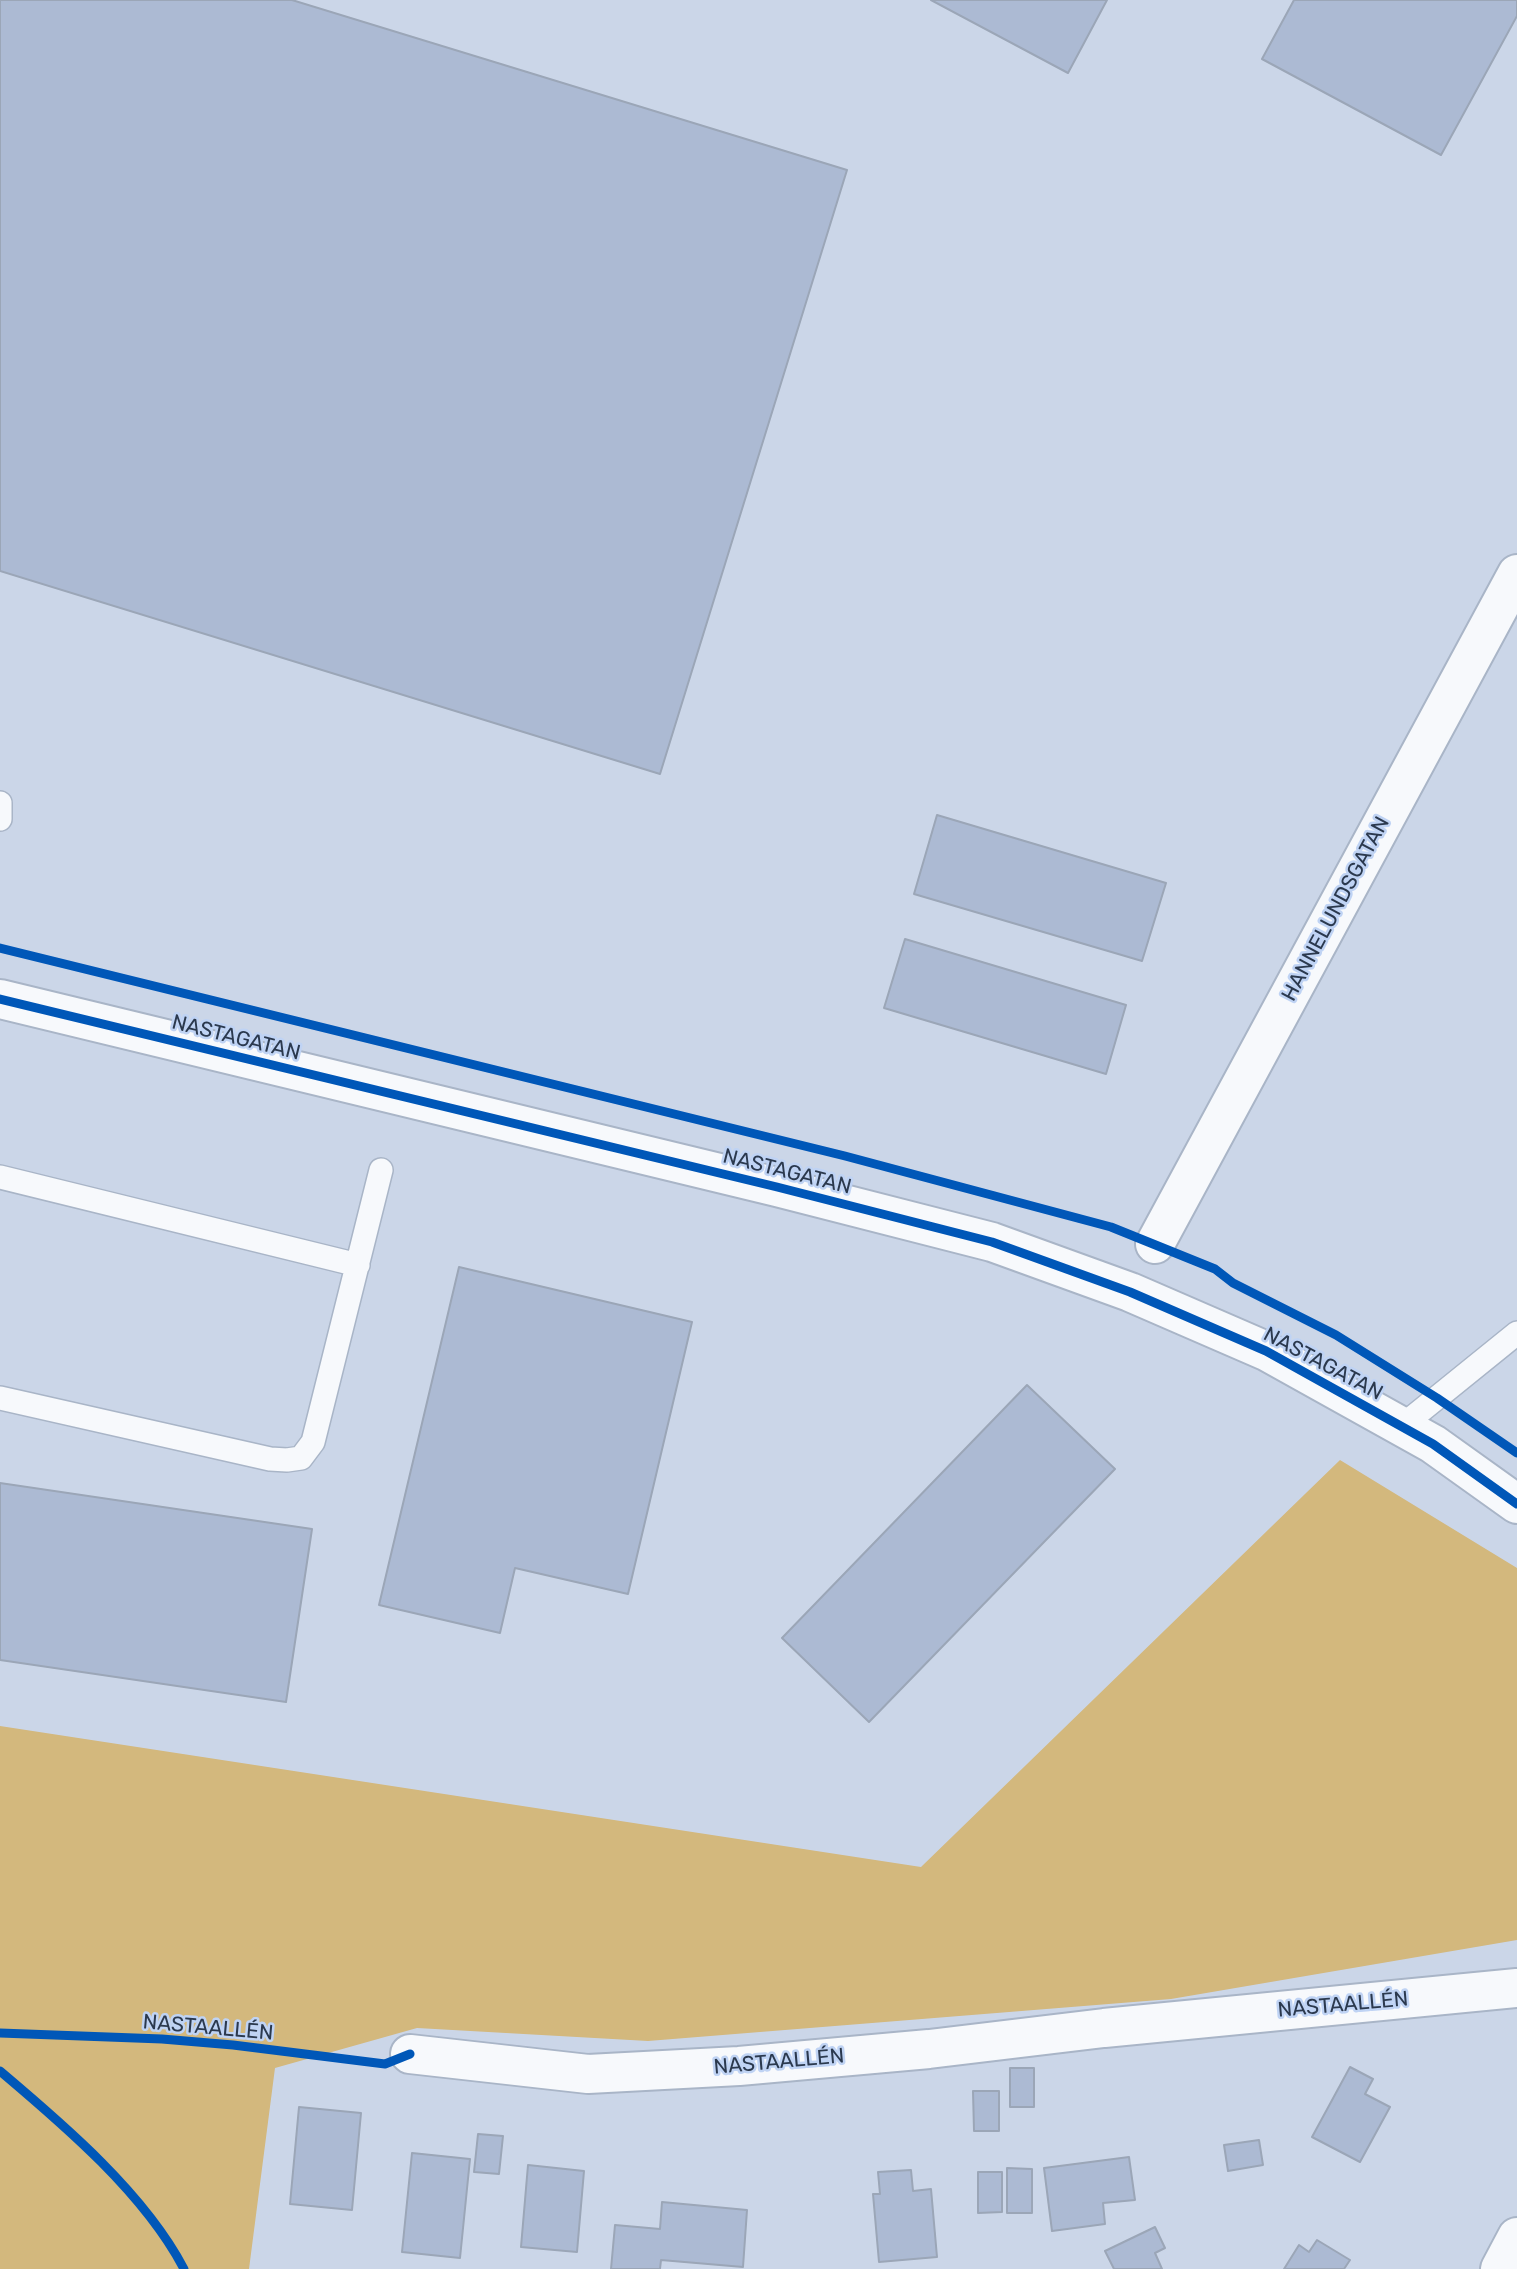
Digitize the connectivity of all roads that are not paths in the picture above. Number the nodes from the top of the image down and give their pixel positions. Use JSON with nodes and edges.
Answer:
{"nodes":[{"id":1,"x":1517,"y":574,"type":"edge"},
{"id":2,"x":0,"y":803,"type":"edge"},
{"id":3,"x":0,"y":819,"type":"edge"},
{"id":4,"x":0,"y":999,"type":"edge"},
{"id":5,"x":382,"y":1170,"type":"dead end"},
{"id":6,"x":0,"y":1177,"type":"edge"},
{"id":7,"x":1155,"y":1244,"type":"dead end"},
{"id":8,"x":358,"y":1265,"type":"junction"},
{"id":9,"x":1517,"y":1333,"type":"edge"},
{"id":10,"x":0,"y":1398,"type":"edge"},
{"id":11,"x":1402,"y":1426,"type":"junction"},
{"id":12,"x":1517,"y":1504,"type":"edge"},
{"id":13,"x":1517,"y":1988,"type":"edge"},
{"id":14,"x":410,"y":2054,"type":"dead end"},
{"id":15,"x":1517,"y":2237,"type":"edge"},
{"id":16,"x":1500,"y":2269,"type":"edge"}],
"edges":[{"from":1,"to":7,"type":"street","name":"HANNELUNDSGATAN"},
{"from":2,"to":3,"type":"lane"},
{"from":4,"to":11,"type":"street","name":"NASTAGATAN"},
{"from":5,"to":8,"type":"lane"},
{"from":6,"to":8,"type":"lane"},
{"from":8,"to":10,"type":"lane"},
{"from":9,"to":11,"type":"lane"},
{"from":11,"to":12,"type":"street","name":"NASTAGATAN"},
{"from":13,"to":14,"type":"street","name":"NASTAALLÉN"},
{"from":15,"to":16,"type":"street"}]}
